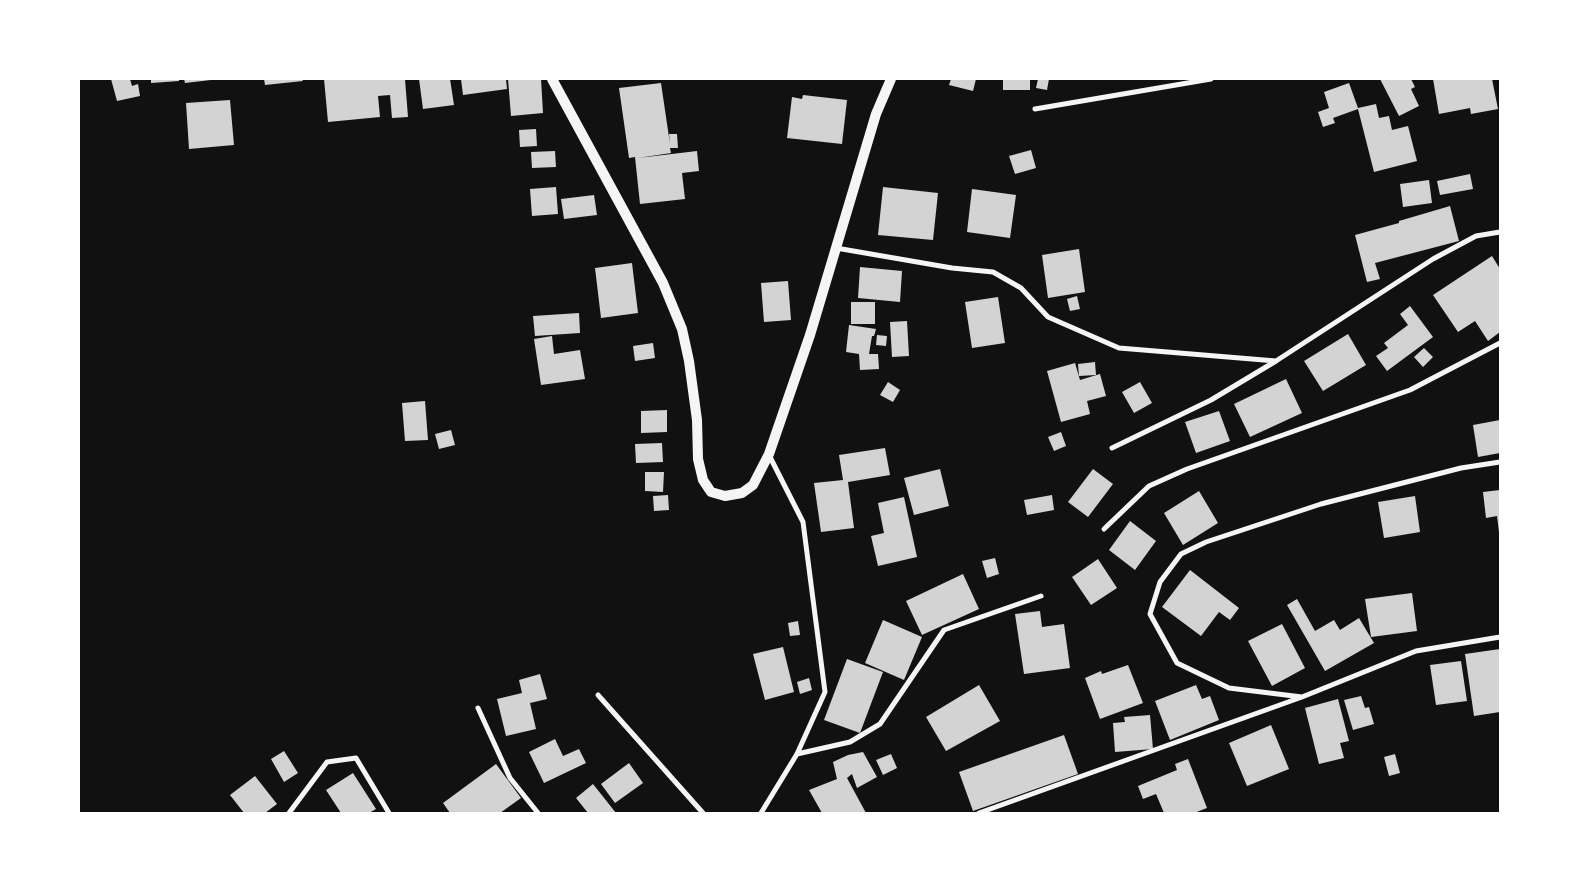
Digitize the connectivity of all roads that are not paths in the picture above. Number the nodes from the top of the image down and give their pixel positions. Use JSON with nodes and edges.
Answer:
{"nodes":[{"id":1,"x":552,"y":79,"type":"edge"},
{"id":2,"x":891,"y":79,"type":"edge"},
{"id":3,"x":1211,"y":79,"type":"edge"},
{"id":4,"x":1035,"y":109,"type":"dead end"},
{"id":5,"x":1500,"y":232,"type":"edge"},
{"id":6,"x":836,"y":248,"type":"junction"},
{"id":7,"x":1500,"y":343,"type":"edge"},
{"id":8,"x":1276,"y":361,"type":"junction"},
{"id":9,"x":1112,"y":448,"type":"dead end"},
{"id":10,"x":769,"y":454,"type":"junction"},
{"id":11,"x":1500,"y":462,"type":"edge"},
{"id":12,"x":1104,"y":528,"type":"dead end"},
{"id":13,"x":1041,"y":596,"type":"dead end"},
{"id":14,"x":1500,"y":637,"type":"edge"},
{"id":15,"x":598,"y":695,"type":"dead end"},
{"id":16,"x":1302,"y":697,"type":"junction"},
{"id":17,"x":478,"y":708,"type":"dead end"},
{"id":18,"x":797,"y":754,"type":"junction"},
{"id":19,"x":289,"y":813,"type":"edge"},
{"id":20,"x":388,"y":813,"type":"edge"},
{"id":21,"x":538,"y":813,"type":"edge"},
{"id":22,"x":703,"y":813,"type":"edge"},
{"id":23,"x":760,"y":813,"type":"edge"},
{"id":24,"x":979,"y":813,"type":"edge"}],
"edges":[{"from":1,"to":10,"type":"main road"},
{"from":2,"to":6,"type":"main road"},
{"from":3,"to":4,"type":"street"},
{"from":5,"to":8,"type":"street"},
{"from":6,"to":8,"type":"street"},
{"from":6,"to":10,"type":"main road"},
{"from":7,"to":12,"type":"street"},
{"from":8,"to":9,"type":"street"},
{"from":10,"to":18,"type":"street"},
{"from":11,"to":16,"type":"street"},
{"from":13,"to":18,"type":"street"},
{"from":14,"to":16,"type":"street"},
{"from":15,"to":22,"type":"street"},
{"from":16,"to":24,"type":"street"},
{"from":17,"to":21,"type":"street"},
{"from":18,"to":23,"type":"street"},
{"from":19,"to":20,"type":"street"}]}
